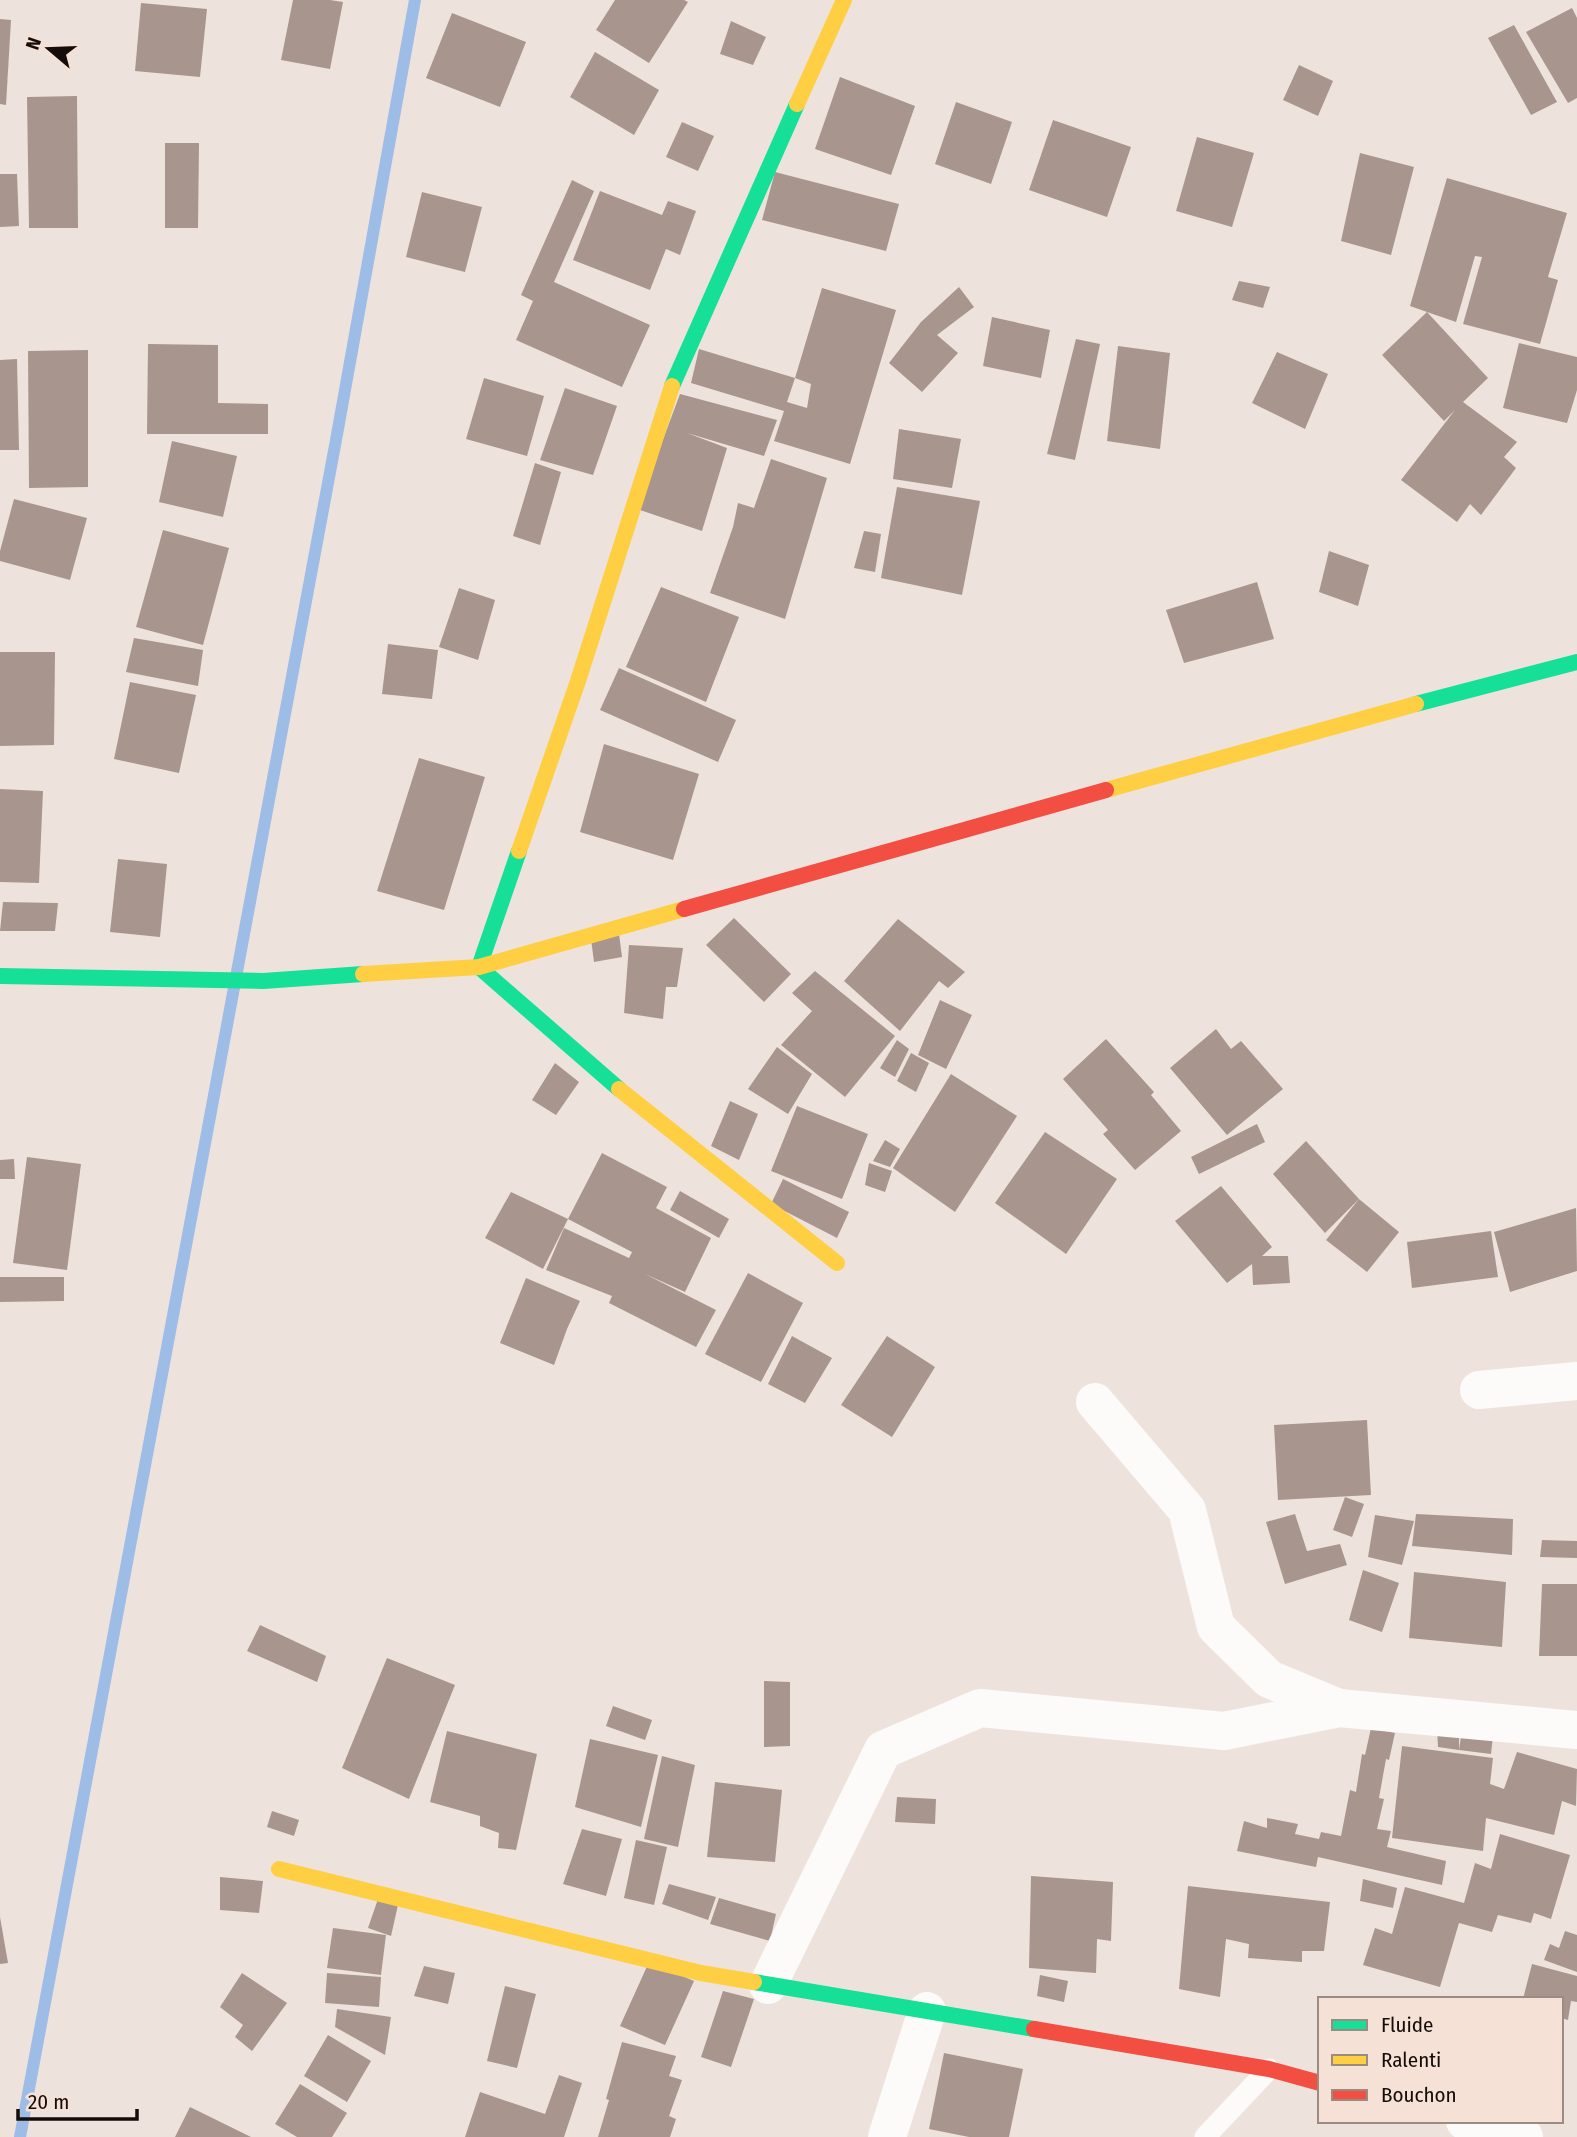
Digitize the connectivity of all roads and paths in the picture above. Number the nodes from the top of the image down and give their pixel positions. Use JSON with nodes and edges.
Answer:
{"nodes":[{"id":1,"x":844,"y":0,"type":"edge"},
{"id":2,"x":1577,"y":662,"type":"edge"},
{"id":3,"x":479,"y":967,"type":"junction"},
{"id":4,"x":0,"y":976,"type":"edge"},
{"id":5,"x":837,"y":1263,"type":"dead end"},
{"id":6,"x":1577,"y":1381,"type":"edge"},
{"id":7,"x":1479,"y":1390,"type":"dead end"},
{"id":8,"x":1095,"y":1402,"type":"dead end"},
{"id":9,"x":1339,"y":1708,"type":"junction"},
{"id":10,"x":1577,"y":1730,"type":"edge"},
{"id":11,"x":279,"y":1868,"type":"dead end"},
{"id":12,"x":768,"y":1985,"type":"junction"},
{"id":13,"x":928,"y":2011,"type":"junction"},
{"id":14,"x":1269,"y":2069,"type":"junction"},
{"id":15,"x":1318,"y":2082,"type":"edge"},
{"id":16,"x":1472,"y":2123,"type":"edge"},
{"id":17,"x":887,"y":2137,"type":"edge"},
{"id":18,"x":1205,"y":2137,"type":"edge"},
{"id":19,"x":1524,"y":2137,"type":"edge"}],
"edges":[{"from":1,"to":3,"type":"street"},
{"from":2,"to":3,"type":"street"},
{"from":3,"to":4,"type":"street"},
{"from":3,"to":5,"type":"street"},
{"from":6,"to":7,"type":"street"},
{"from":8,"to":9,"type":"street"},
{"from":9,"to":10,"type":"street"},
{"from":9,"to":12,"type":"street"},
{"from":11,"to":12,"type":"street"},
{"from":12,"to":13,"type":"street"},
{"from":13,"to":14,"type":"street"},
{"from":13,"to":17,"type":"street"},
{"from":14,"to":15,"type":"street"},
{"from":14,"to":18,"type":"lane"},
{"from":16,"to":19,"type":"street"}]}
